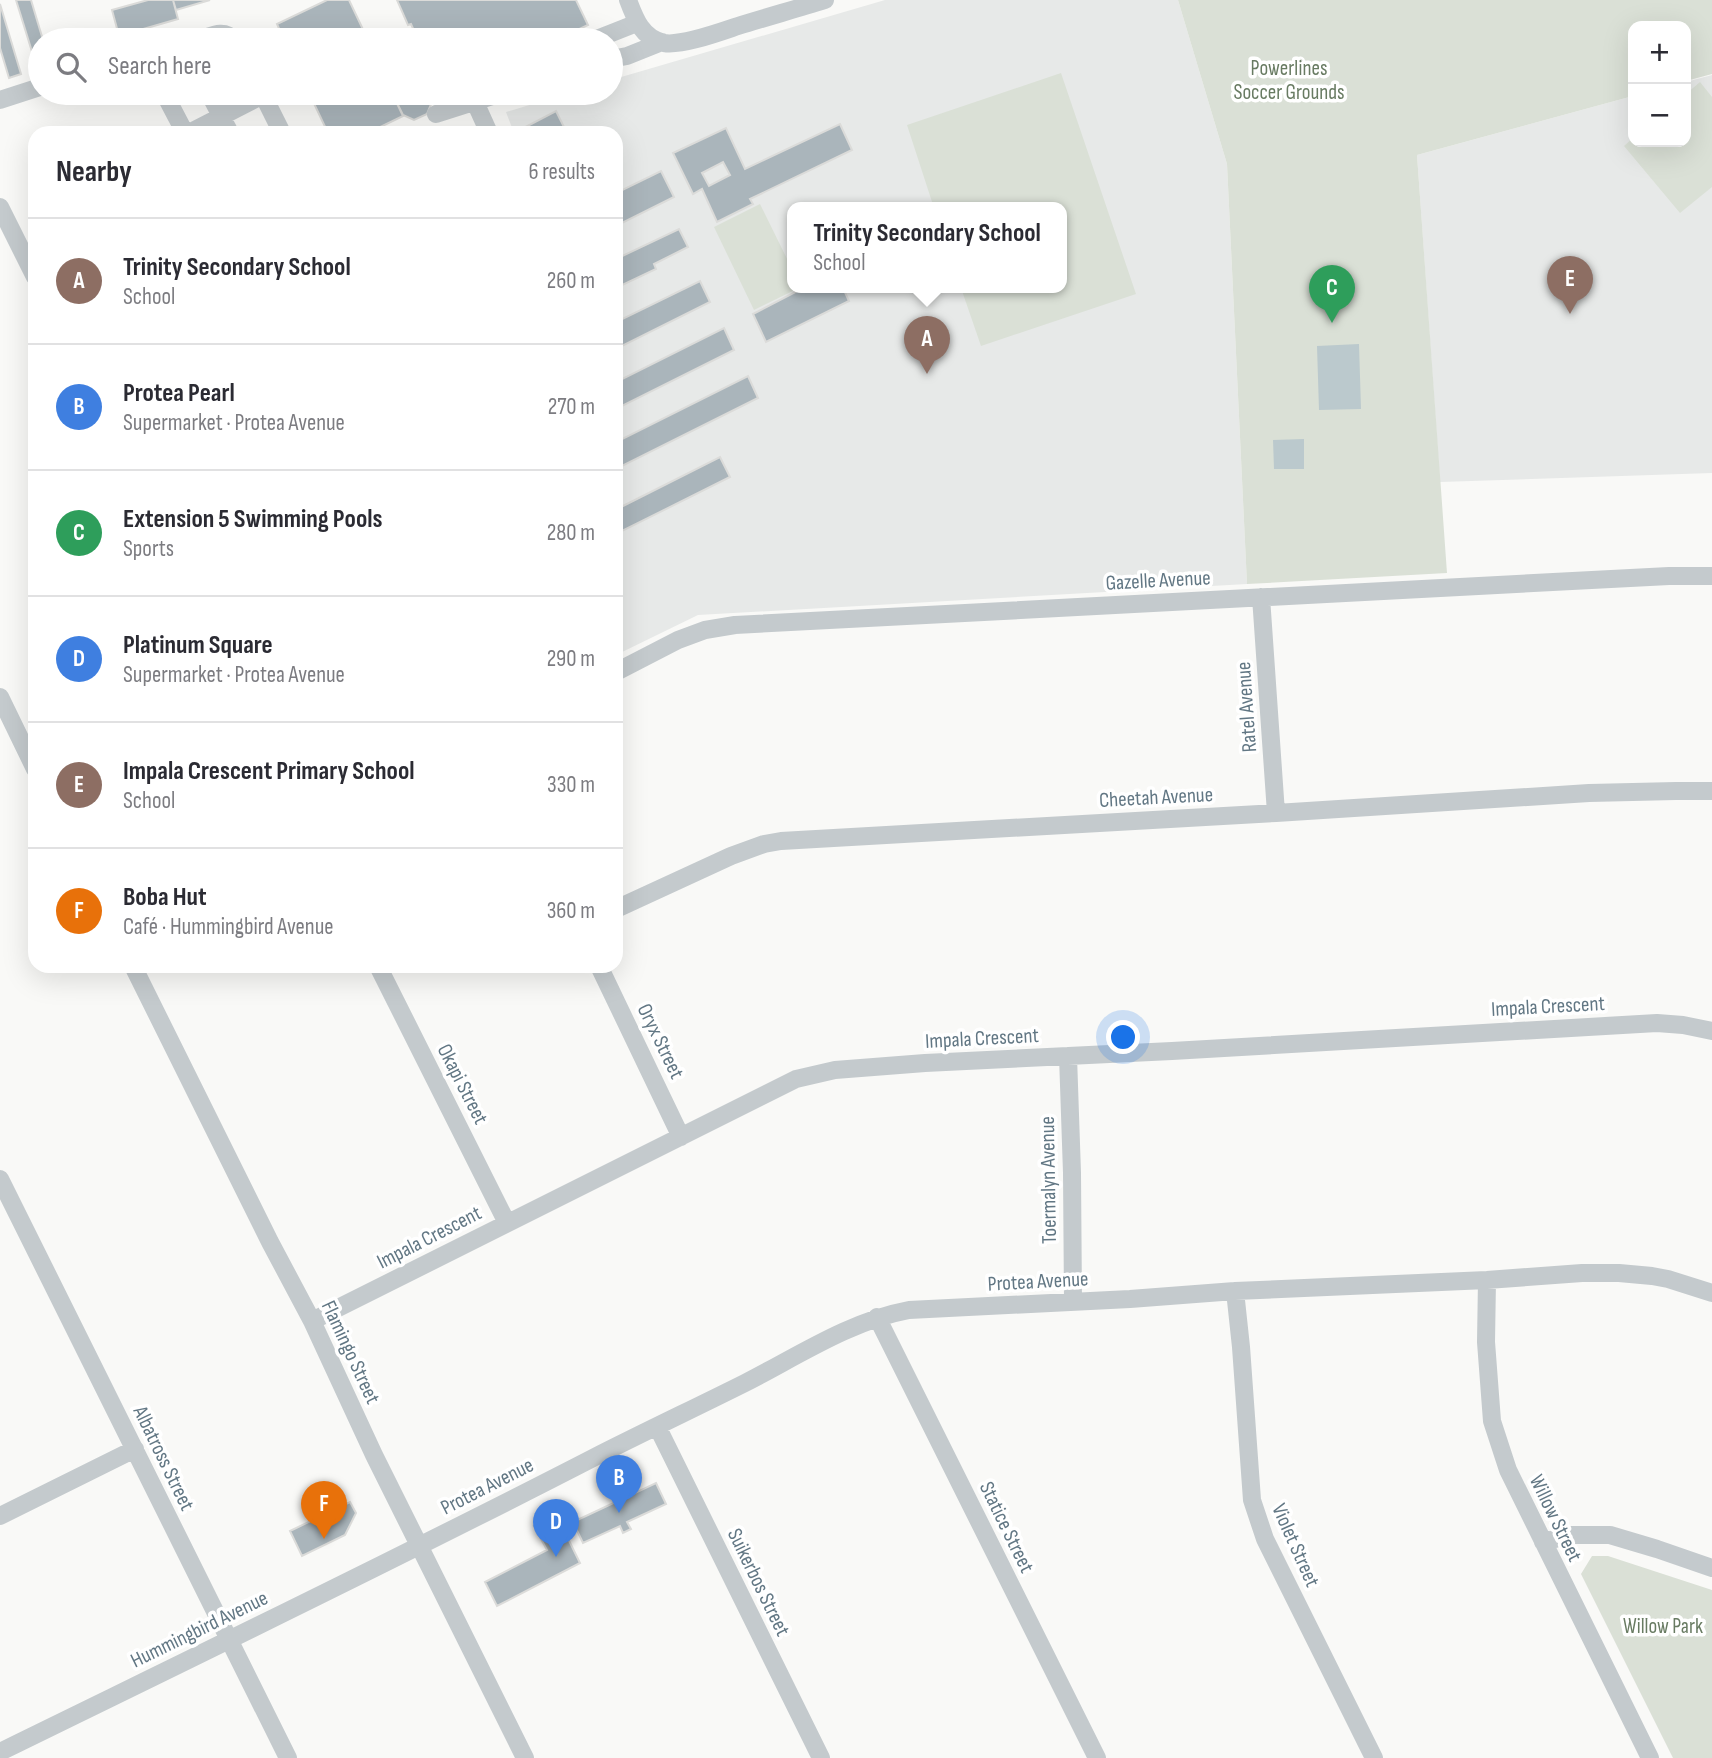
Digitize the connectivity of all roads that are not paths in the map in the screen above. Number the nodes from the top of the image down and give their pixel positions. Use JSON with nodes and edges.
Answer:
{"nodes":[{"id":1,"x":628,"y":0,"type":"edge"},
{"id":2,"x":825,"y":0,"type":"edge"},
{"id":3,"x":637,"y":23,"type":"junction"},
{"id":4,"x":623,"y":28,"type":"edge"},
{"id":5,"x":665,"y":43,"type":"junction"},
{"id":6,"x":623,"y":57,"type":"edge"},
{"id":7,"x":28,"y":91,"type":"edge"},
{"id":8,"x":0,"y":100,"type":"edge"},
{"id":9,"x":171,"y":105,"type":"edge"},
{"id":10,"x":215,"y":105,"type":"edge"},
{"id":11,"x":250,"y":105,"type":"edge"},
{"id":12,"x":268,"y":105,"type":"edge"},
{"id":13,"x":458,"y":105,"type":"edge"},
{"id":14,"x":480,"y":105,"type":"edge"},
{"id":15,"x":436,"y":114,"type":"dead end"},
{"id":16,"x":226,"y":125,"type":"edge"},
{"id":17,"x":183,"y":126,"type":"edge"},
{"id":18,"x":279,"y":126,"type":"edge"},
{"id":19,"x":487,"y":126,"type":"edge"},
{"id":20,"x":0,"y":207,"type":"edge"},
{"id":21,"x":28,"y":263,"type":"edge"},
{"id":22,"x":1712,"y":576,"type":"edge"},
{"id":23,"x":1261,"y":597,"type":"junction"},
{"id":24,"x":623,"y":668,"type":"edge"},
{"id":25,"x":0,"y":696,"type":"edge"},
{"id":26,"x":28,"y":754,"type":"edge"},
{"id":27,"x":1712,"y":791,"type":"edge"},
{"id":28,"x":1276,"y":813,"type":"junction"},
{"id":29,"x":623,"y":906,"type":"edge"},
{"id":30,"x":136,"y":973,"type":"edge"},
{"id":31,"x":382,"y":973,"type":"edge"},
{"id":32,"x":602,"y":973,"type":"edge"},
{"id":33,"x":1712,"y":1031,"type":"edge"},
{"id":34,"x":1068,"y":1056,"type":"junction"},
{"id":35,"x":681,"y":1137,"type":"junction"},
{"id":36,"x":0,"y":1179,"type":"edge"},
{"id":37,"x":507,"y":1223,"type":"junction"},
{"id":38,"x":1487,"y":1280,"type":"junction"},
{"id":39,"x":1235,"y":1291,"type":"junction"},
{"id":40,"x":1712,"y":1293,"type":"edge"},
{"id":41,"x":1073,"y":1302,"type":"junction"},
{"id":42,"x":877,"y":1317,"type":"junction"},
{"id":43,"x":312,"y":1321,"type":"junction"},
{"id":44,"x":657,"y":1426,"type":"junction"},
{"id":45,"x":135,"y":1449,"type":"junction"},
{"id":46,"x":0,"y":1516,"type":"edge"},
{"id":47,"x":1542,"y":1542,"type":"junction"},
{"id":48,"x":419,"y":1546,"type":"junction"},
{"id":49,"x":1712,"y":1567,"type":"edge"},
{"id":50,"x":229,"y":1639,"type":"junction"},
{"id":51,"x":0,"y":1752,"type":"edge"},
{"id":52,"x":288,"y":1758,"type":"edge"},
{"id":53,"x":525,"y":1758,"type":"edge"},
{"id":54,"x":821,"y":1758,"type":"edge"},
{"id":55,"x":1097,"y":1758,"type":"edge"},
{"id":56,"x":1374,"y":1758,"type":"edge"},
{"id":57,"x":1650,"y":1758,"type":"edge"}],
"edges":[{"from":1,"to":3,"type":"street"},
{"from":2,"to":5,"type":"street"},
{"from":3,"to":4,"type":"street"},
{"from":3,"to":5,"type":"street"},
{"from":5,"to":6,"type":"street"},
{"from":7,"to":8,"type":"street"},
{"from":9,"to":17,"type":"street"},
{"from":10,"to":16,"type":"street"},
{"from":11,"to":16,"type":"street"},
{"from":12,"to":18,"type":"street"},
{"from":13,"to":15,"type":"street"},
{"from":14,"to":19,"type":"street"},
{"from":20,"to":21,"type":"street"},
{"from":22,"to":23,"type":"street","name":"Gazelle Avenue"},
{"from":23,"to":24,"type":"street","name":"Gazelle Avenue"},
{"from":23,"to":28,"type":"street","name":"Ratel Avenue"},
{"from":25,"to":26,"type":"street"},
{"from":27,"to":28,"type":"street","name":"Cheetah Avenue"},
{"from":28,"to":29,"type":"street","name":"Cheetah Avenue"},
{"from":30,"to":43,"type":"street","name":"Flamingo Street"},
{"from":31,"to":37,"type":"street","name":"Okapi Street"},
{"from":32,"to":35,"type":"street","name":"Oryx Street"},
{"from":33,"to":34,"type":"street","name":"Impala Crescent"},
{"from":34,"to":35,"type":"street","name":"Impala Crescent"},
{"from":34,"to":41,"type":"street","name":"Toermalyn Avenue"},
{"from":35,"to":37,"type":"street","name":"Impala Crescent"},
{"from":36,"to":45,"type":"street","name":"Albatross Street"},
{"from":37,"to":43,"type":"street","name":"Impala Crescent"},
{"from":38,"to":39,"type":"street","name":"Protea Avenue"},
{"from":38,"to":40,"type":"street","name":"Protea Avenue"},
{"from":38,"to":47,"type":"street","name":"Willow Street"},
{"from":39,"to":41,"type":"street","name":"Protea Avenue"},
{"from":39,"to":56,"type":"street","name":"Violet Street"},
{"from":41,"to":42,"type":"street","name":"Protea Avenue"},
{"from":42,"to":44,"type":"street","name":"Protea Avenue"},
{"from":42,"to":55,"type":"street","name":"Statice Street"},
{"from":43,"to":48,"type":"street","name":"Flamingo Street"},
{"from":44,"to":48,"type":"street","name":"Protea Avenue"},
{"from":44,"to":54,"type":"street","name":"Suikerbos Street"},
{"from":45,"to":46,"type":"street"},
{"from":45,"to":50,"type":"street","name":"Albatross Street"},
{"from":47,"to":49,"type":"street"},
{"from":47,"to":57,"type":"street","name":"Willow Street"},
{"from":48,"to":50,"type":"street","name":"Hummingbird Avenue"},
{"from":48,"to":53,"type":"street","name":"Flamingo Street"},
{"from":50,"to":51,"type":"street","name":"Hummingbird Avenue"},
{"from":50,"to":52,"type":"street","name":"Albatross Street"}]}
